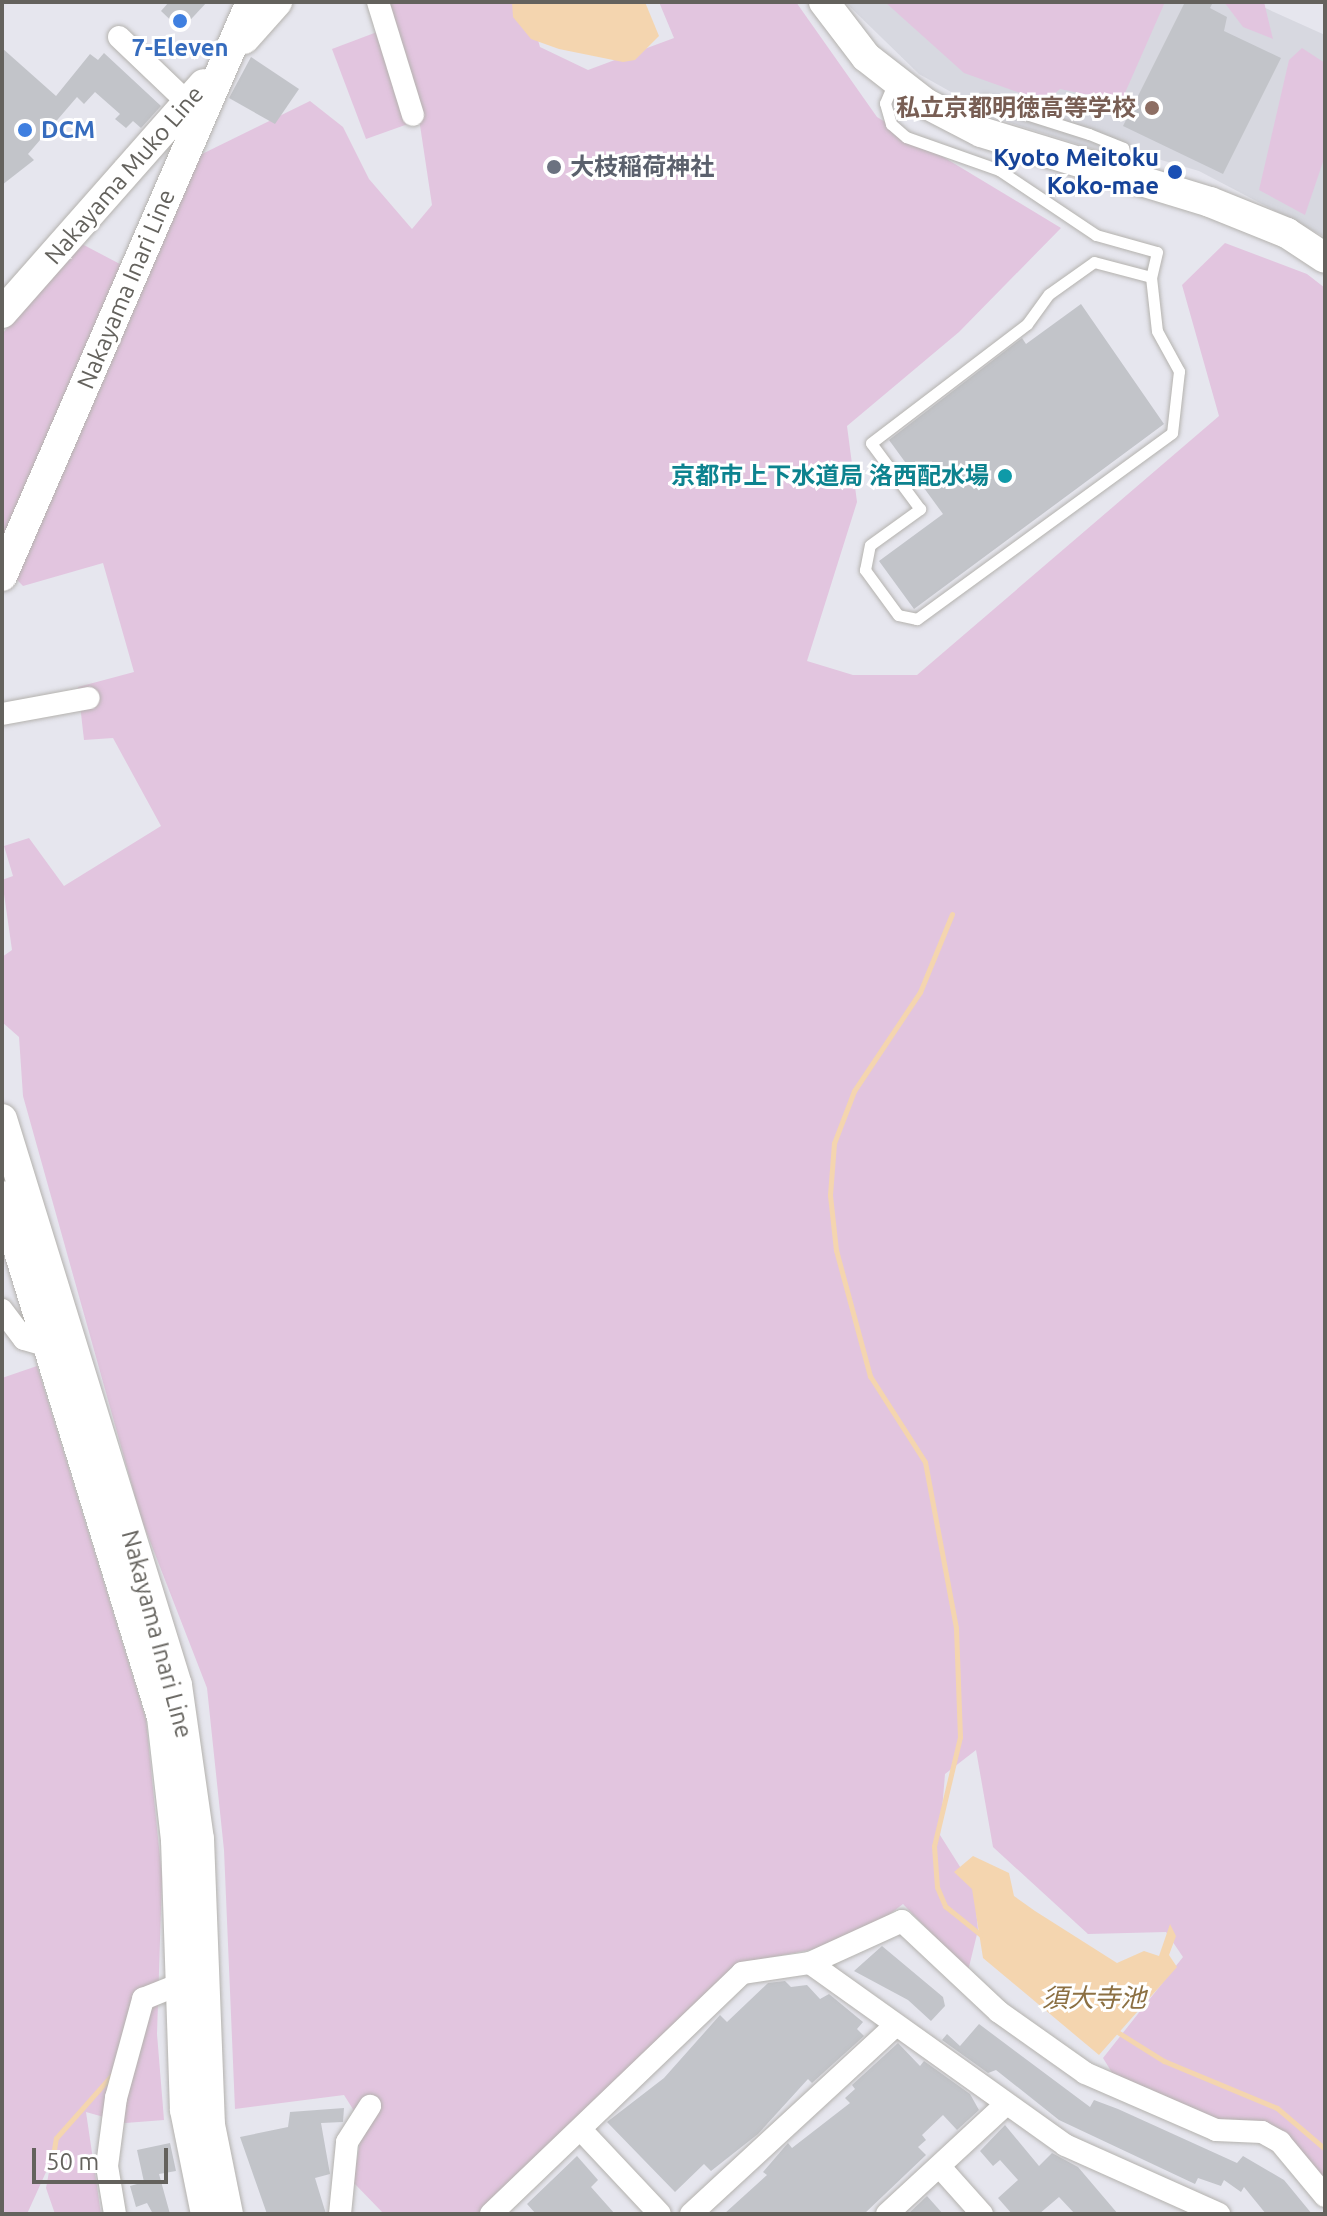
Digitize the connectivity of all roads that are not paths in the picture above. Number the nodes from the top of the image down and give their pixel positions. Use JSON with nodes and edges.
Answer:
{"nodes":[{"id":1,"x":251,"y":2,"type":"edge"},
{"id":2,"x":277,"y":2,"type":"edge"},
{"id":3,"x":378,"y":2,"type":"edge"},
{"id":4,"x":824,"y":2,"type":"edge"},
{"id":5,"x":119,"y":37,"type":"dead end"},
{"id":6,"x":226,"y":59,"type":"junction"},
{"id":7,"x":895,"y":80,"type":"junction"},
{"id":8,"x":188,"y":103,"type":"junction"},
{"id":9,"x":413,"y":115,"type":"dead end"},
{"id":10,"x":1325,"y":258,"type":"edge"},
{"id":11,"x":1151,"y":277,"type":"junction"},
{"id":12,"x":2,"y":313,"type":"edge"},
{"id":13,"x":2,"y":576,"type":"edge"},
{"id":14,"x":89,"y":698,"type":"dead end"},
{"id":15,"x":2,"y":714,"type":"edge"},
{"id":16,"x":2,"y":1119,"type":"edge"},
{"id":17,"x":2,"y":1196,"type":"edge"},
{"id":18,"x":2,"y":1310,"type":"edge"},
{"id":19,"x":49,"y":1346,"type":"junction"},
{"id":20,"x":810,"y":1963,"type":"junction"},
{"id":21,"x":177,"y":1985,"type":"junction"},
{"id":22,"x":894,"y":2027,"type":"junction"},
{"id":23,"x":370,"y":2106,"type":"dead end"},
{"id":24,"x":1004,"y":2106,"type":"junction"},
{"id":25,"x":583,"y":2132,"type":"junction"},
{"id":26,"x":940,"y":2167,"type":"junction"},
{"id":27,"x":1325,"y":2196,"type":"edge"},
{"id":28,"x":115,"y":2214,"type":"edge"},
{"id":29,"x":206,"y":2214,"type":"edge"},
{"id":30,"x":228,"y":2214,"type":"edge"},
{"id":31,"x":340,"y":2214,"type":"edge"},
{"id":32,"x":491,"y":2214,"type":"edge"},
{"id":33,"x":660,"y":2214,"type":"edge"},
{"id":34,"x":691,"y":2214,"type":"edge"},
{"id":35,"x":887,"y":2214,"type":"edge"},
{"id":36,"x":982,"y":2214,"type":"edge"},
{"id":37,"x":1219,"y":2214,"type":"edge"}],
"edges":[{"from":1,"to":6,"type":"main road","name":"Nakayama Inari Line"},
{"from":2,"to":6,"type":"main road","name":"Nakayama Muko Line"},
{"from":3,"to":9,"type":"street"},
{"from":4,"to":7,"type":"main road"},
{"from":5,"to":8,"type":"street"},
{"from":6,"to":8,"type":"main road","name":"Nakayama Muko Line"},
{"from":6,"to":13,"type":"main road","name":"Nakayama Inari Line"},
{"from":7,"to":10,"type":"main road"},
{"from":7,"to":11,"type":"lane"},
{"from":8,"to":12,"type":"main road","name":"Nakayama Muko Line"},
{"from":11,"to":11,"type":"lane"},
{"from":14,"to":15,"type":"street"},
{"from":16,"to":30,"type":"main road","name":"Nakayama Inari Line"},
{"from":17,"to":19,"type":"main road","name":"Nakayama Inari Line"},
{"from":18,"to":19,"type":"street"},
{"from":19,"to":21,"type":"main road","name":"Nakayama Inari Line"},
{"from":20,"to":22,"type":"street"},
{"from":20,"to":25,"type":"street"},
{"from":20,"to":27,"type":"street"},
{"from":21,"to":28,"type":"street"},
{"from":21,"to":29,"type":"main road","name":"Nakayama Inari Line"},
{"from":22,"to":24,"type":"street"},
{"from":22,"to":34,"type":"street"},
{"from":23,"to":31,"type":"street"},
{"from":24,"to":26,"type":"street"},
{"from":24,"to":37,"type":"street"},
{"from":25,"to":32,"type":"street"},
{"from":25,"to":33,"type":"street"},
{"from":26,"to":35,"type":"street"},
{"from":26,"to":36,"type":"street"}]}
